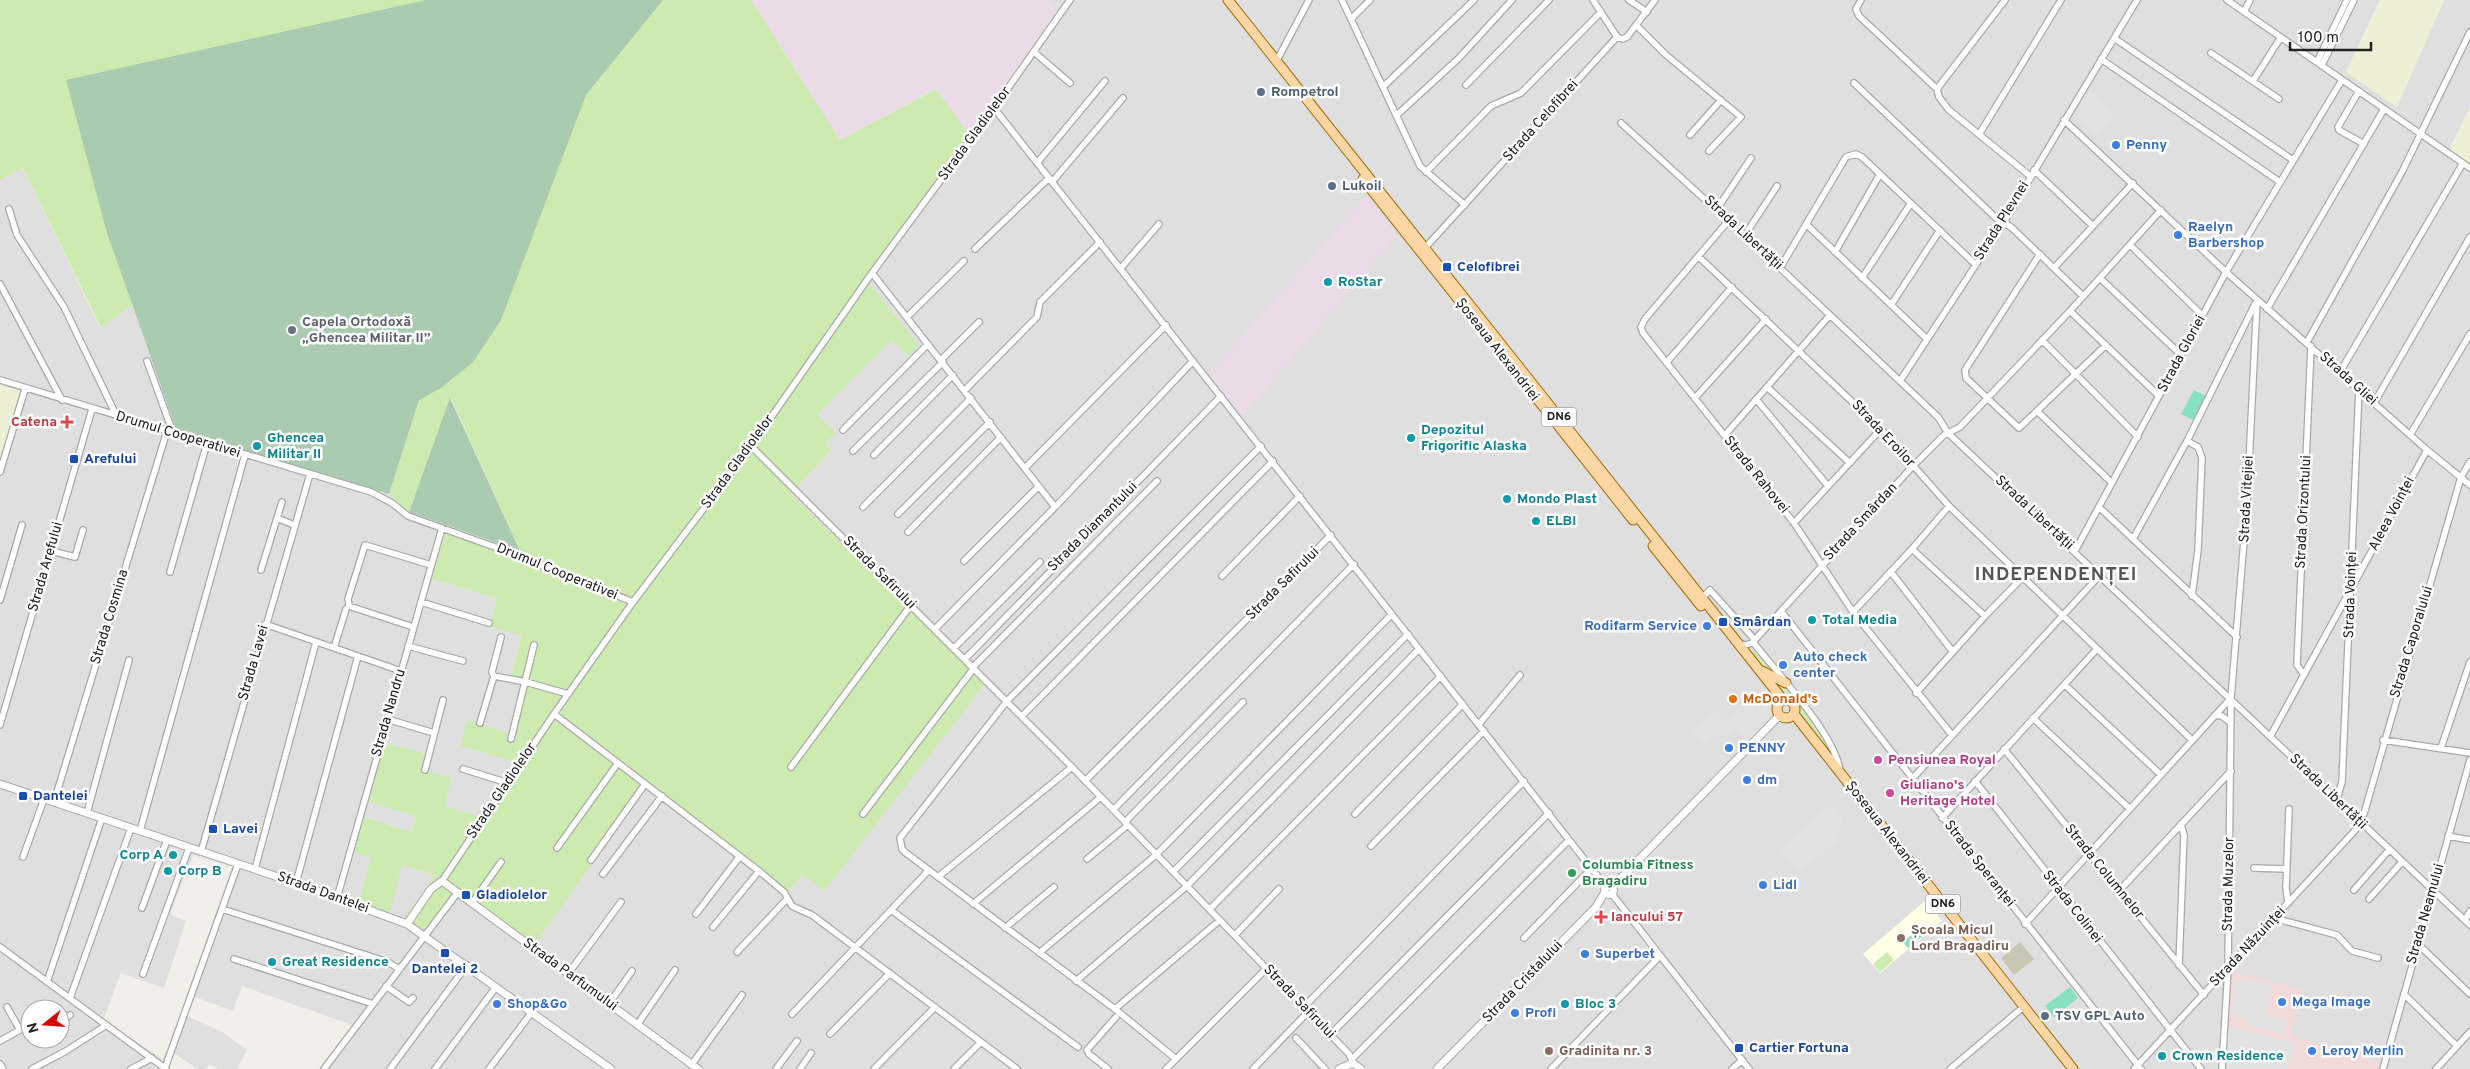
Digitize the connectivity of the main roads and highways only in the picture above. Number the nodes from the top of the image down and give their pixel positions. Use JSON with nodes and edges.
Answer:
{"nodes":[{"id":1,"x":1228,"y":0,"type":"edge"},
{"id":2,"x":1351,"y":157,"type":"junction"},
{"id":3,"x":1759,"y":670,"type":"junction"},
{"id":4,"x":1786,"y":683,"type":"road end"},
{"id":5,"x":1781,"y":702,"type":"junction"},
{"id":6,"x":1788,"y":715,"type":"junction"},
{"id":7,"x":2068,"y":1069,"type":"edge"},
{"id":8,"x":2073,"y":1069,"type":"edge"}],
"edges":[{"from":1,"to":2,"type":"main road","name":"Șoseaua Alexandriei","number":"DN6"},
{"from":2,"to":3,"type":"main road","name":"Șoseaua Alexandriei","number":"DN6"},
{"from":2,"to":5,"type":"main road","name":"Șoseaua Alexandriei","number":"DN6"},
{"from":3,"to":4,"type":"main road"},
{"from":3,"to":5,"type":"main road","name":"Șoseaua Alexandriei","number":"DN6"},
{"from":5,"to":6,"type":"main road"},
{"from":5,"to":6,"type":"main road","number":"DN6"},
{"from":6,"to":7,"type":"main road","name":"Șoseaua Alexandriei","number":"DN6"},
{"from":6,"to":8,"type":"main road","name":"Șoseaua Alexandriei","number":"DN6"}]}
